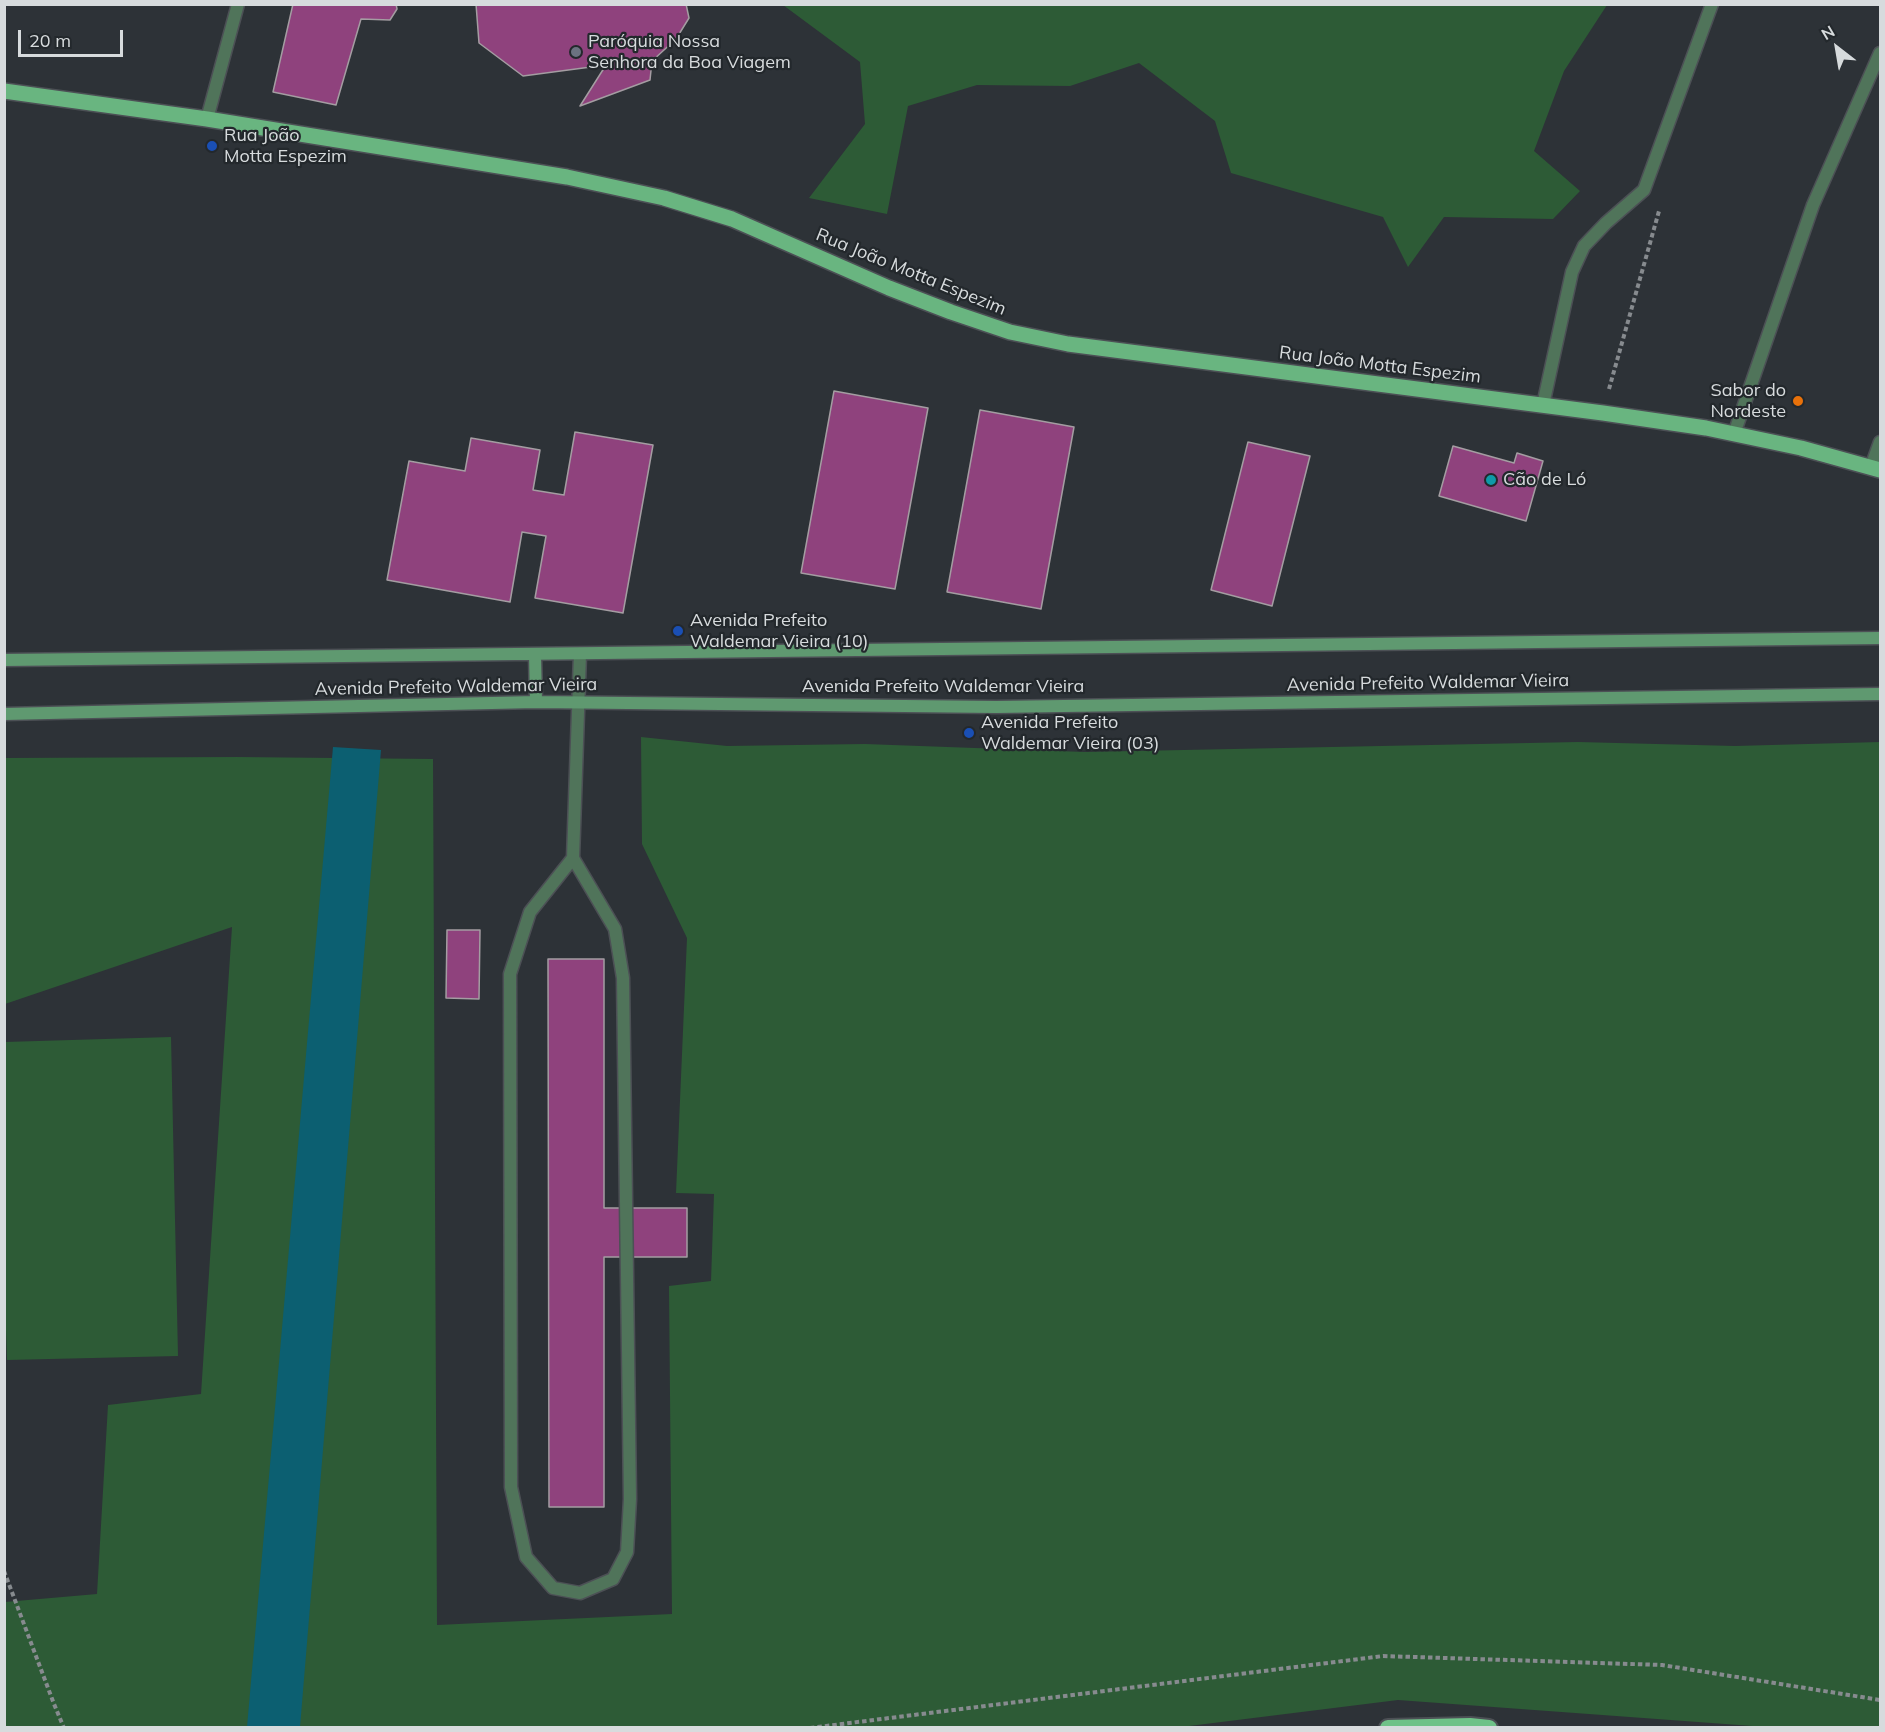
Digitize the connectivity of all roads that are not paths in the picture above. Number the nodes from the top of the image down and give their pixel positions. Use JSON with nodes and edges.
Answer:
{"nodes":[{"id":1,"x":238,"y":4,"type":"edge"},
{"id":2,"x":1712,"y":4,"type":"edge"},
{"id":3,"x":1881,"y":52,"type":"edge"},
{"id":4,"x":4,"y":90,"type":"edge"},
{"id":5,"x":207,"y":119,"type":"junction"},
{"id":6,"x":1544,"y":405,"type":"junction"},
{"id":7,"x":1734,"y":434,"type":"junction"},
{"id":8,"x":1881,"y":442,"type":"edge"},
{"id":9,"x":1876,"y":469,"type":"edge"},
{"id":10,"x":1881,"y":638,"type":"edge"},
{"id":11,"x":535,"y":654,"type":"junction"},
{"id":12,"x":580,"y":654,"type":"junction"},
{"id":13,"x":4,"y":660,"type":"edge"},
{"id":14,"x":1881,"y":694,"type":"edge"},
{"id":15,"x":536,"y":702,"type":"junction"},
{"id":16,"x":578,"y":702,"type":"junction"},
{"id":17,"x":4,"y":714,"type":"edge"},
{"id":18,"x":573,"y":858,"type":"junction"},
{"id":19,"x":1388,"y":1728,"type":"edge"},
{"id":20,"x":1490,"y":1728,"type":"edge"}],
"edges":[{"from":1,"to":5,"type":"street"},
{"from":2,"to":6,"type":"street"},
{"from":3,"to":7,"type":"street"},
{"from":4,"to":5,"type":"main road","name":"Rua João Motta Espezim"},
{"from":5,"to":6,"type":"main road","name":"Rua João Motta Espezim"},
{"from":6,"to":7,"type":"main road","name":"Rua João Motta Espezim"},
{"from":7,"to":9,"type":"main road","name":"Rua João Motta Espezim"},
{"from":8,"to":9,"type":"street"},
{"from":10,"to":12,"type":"main road","name":"Avenida Prefeito Waldemar Vieira"},
{"from":11,"to":12,"type":"main road","name":"Avenida Prefeito Waldemar Vieira"},
{"from":11,"to":13,"type":"main road","name":"Avenida Prefeito Waldemar Vieira"},
{"from":11,"to":15,"type":"main road"},
{"from":12,"to":16,"type":"street"},
{"from":14,"to":16,"type":"main road","name":"Avenida Prefeito Waldemar Vieira"},
{"from":15,"to":16,"type":"main road","name":"Avenida Prefeito Waldemar Vieira"},
{"from":15,"to":17,"type":"main road","name":"Avenida Prefeito Waldemar Vieira"},
{"from":16,"to":18,"type":"street"},
{"from":18,"to":18,"type":"street"},
{"from":19,"to":20,"type":"highway"}]}
